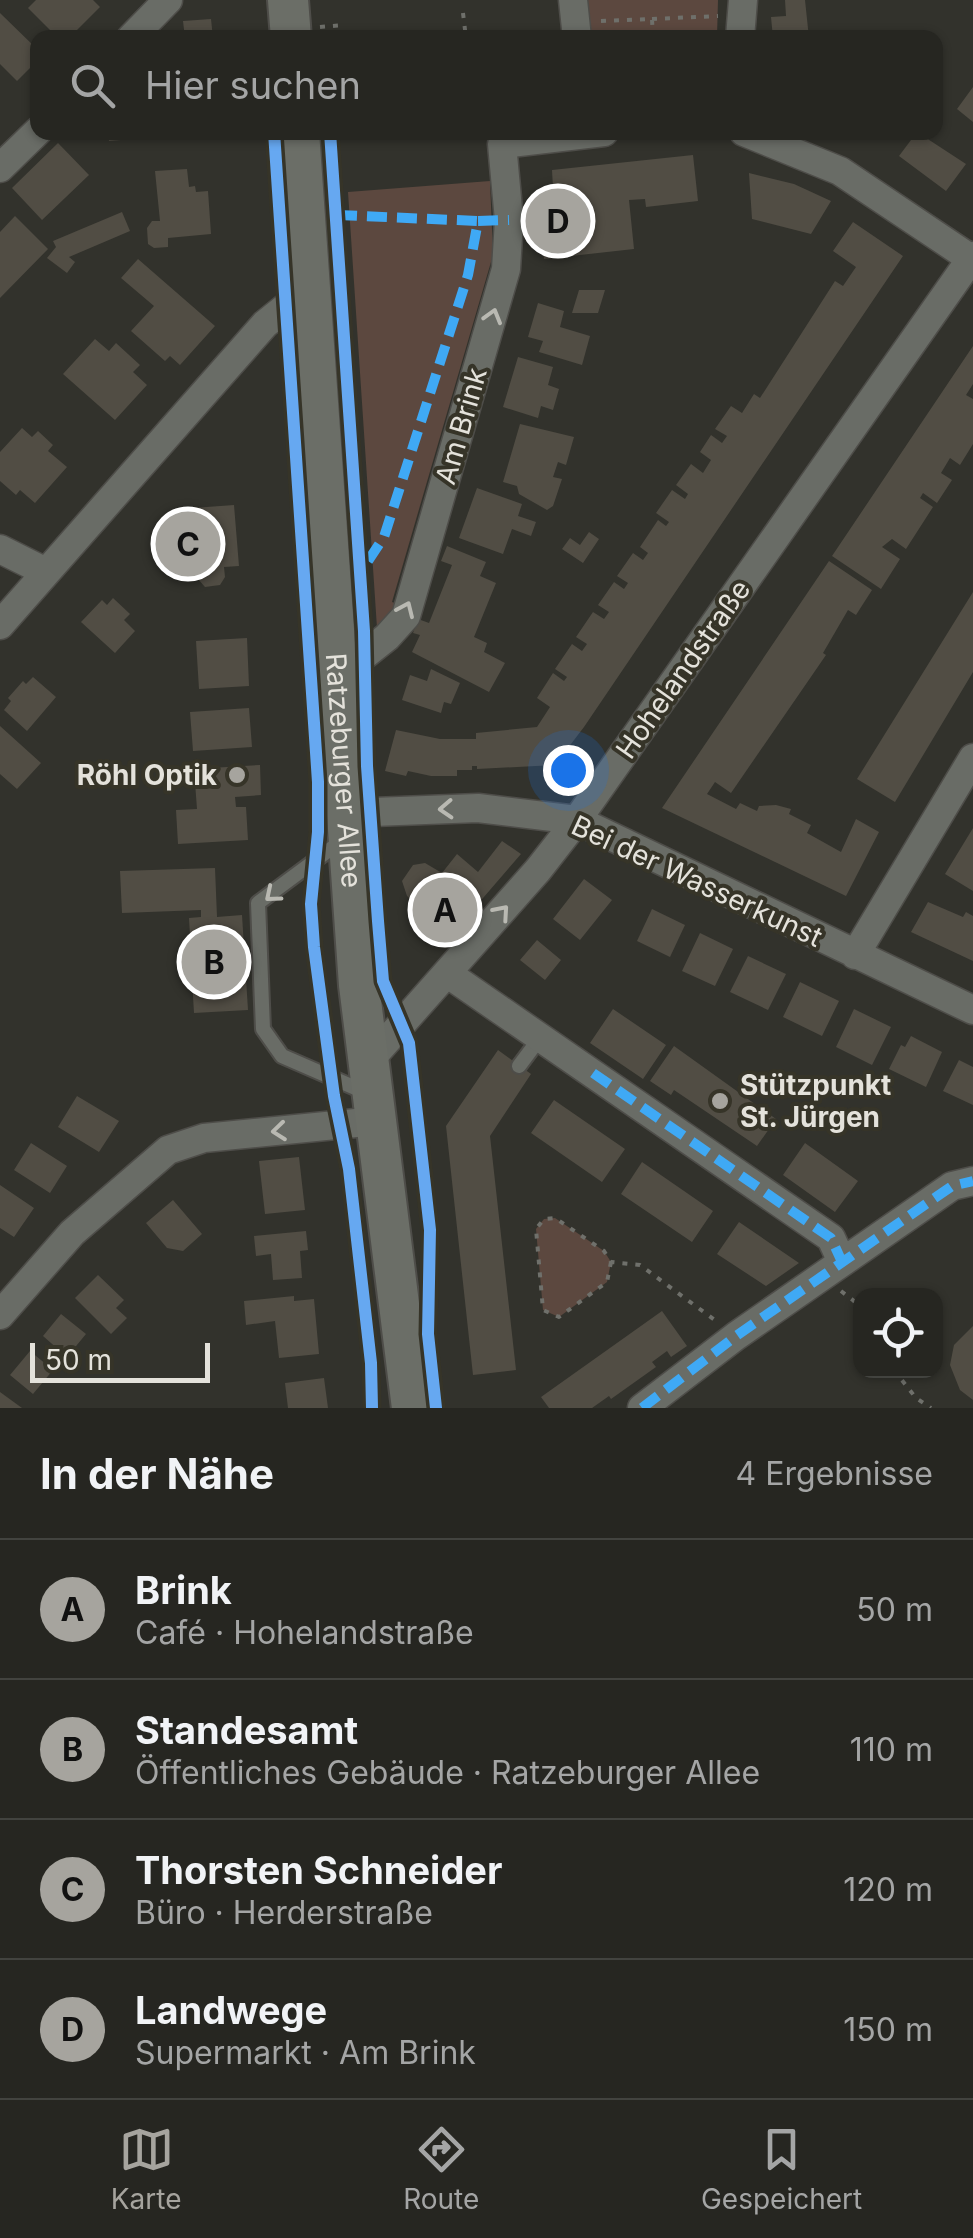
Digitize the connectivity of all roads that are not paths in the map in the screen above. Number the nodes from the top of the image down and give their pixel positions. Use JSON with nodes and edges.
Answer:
{"nodes":[{"id":1,"x":168,"y":0,"type":"edge"},
{"id":2,"x":139,"y":30,"type":"edge"},
{"id":3,"x":30,"y":139,"type":"edge"},
{"id":4,"x":300,"y":140,"type":"edge"},
{"id":5,"x":534,"y":140,"type":"edge"},
{"id":6,"x":764,"y":140,"type":"edge"},
{"id":7,"x":0,"y":168,"type":"edge"},
{"id":8,"x":972,"y":258,"type":"edge"},
{"id":9,"x":311,"y":287,"type":"junction"},
{"id":10,"x":0,"y":549,"type":"edge"},
{"id":11,"x":46,"y":572,"type":"junction"},
{"id":12,"x":0,"y":625,"type":"edge"},
{"id":13,"x":338,"y":676,"type":"junction"},
{"id":14,"x":973,"y":758,"type":"edge"},
{"id":15,"x":577,"y":820,"type":"junction"},
{"id":16,"x":348,"y":824,"type":"junction"},
{"id":17,"x":855,"y":955,"type":"junction"},
{"id":18,"x":448,"y":974,"type":"junction"},
{"id":19,"x":973,"y":1010,"type":"edge"},
{"id":20,"x":540,"y":1038,"type":"junction"},
{"id":21,"x":519,"y":1066,"type":"dead end"},
{"id":22,"x":372,"y":1093,"type":"junction"},
{"id":23,"x":973,"y":1181,"type":"edge"},
{"id":24,"x":842,"y":1262,"type":"junction"},
{"id":25,"x":0,"y":1315,"type":"edge"},
{"id":26,"x":412,"y":1408,"type":"edge"},
{"id":27,"x":642,"y":1408,"type":"edge"}],
"edges":[{"from":1,"to":2,"type":"street"},
{"from":3,"to":7,"type":"street"},
{"from":4,"to":9,"type":"main road","name":"Ratzeburger Allee"},
{"from":13,"to":5,"type":"street","name":"Am Brink","one_way":true},
{"from":6,"to":8,"type":"street"},
{"from":8,"to":15,"type":"street","name":"Hohelandstraße"},
{"from":9,"to":11,"type":"street"},
{"from":9,"to":13,"type":"main road","name":"Ratzeburger Allee"},
{"from":10,"to":11,"type":"street"},
{"from":11,"to":12,"type":"street"},
{"from":13,"to":16,"type":"main road","name":"Ratzeburger Allee"},
{"from":14,"to":17,"type":"street"},
{"from":15,"to":16,"type":"street","name":"Bei der Wasserkunst","one_way":true},
{"from":15,"to":17,"type":"street","name":"Bei der Wasserkunst"},
{"from":18,"to":15,"type":"street","name":"Hohelandstraße","one_way":true},
{"from":16,"to":22,"type":"main road","name":"Ratzeburger Allee"},
{"from":16,"to":22,"type":"lane","one_way":true},
{"from":17,"to":19,"type":"street","name":"Bei der Wasserkunst"},
{"from":18,"to":20,"type":"street"},
{"from":18,"to":22,"type":"street","name":"Hohelandstraße"},
{"from":20,"to":21,"type":"lane"},
{"from":20,"to":24,"type":"street"},
{"from":22,"to":25,"type":"street","one_way":true},
{"from":22,"to":26,"type":"main road","name":"Ratzeburger Allee"},
{"from":23,"to":24,"type":"street"},
{"from":24,"to":27,"type":"street"}]}
